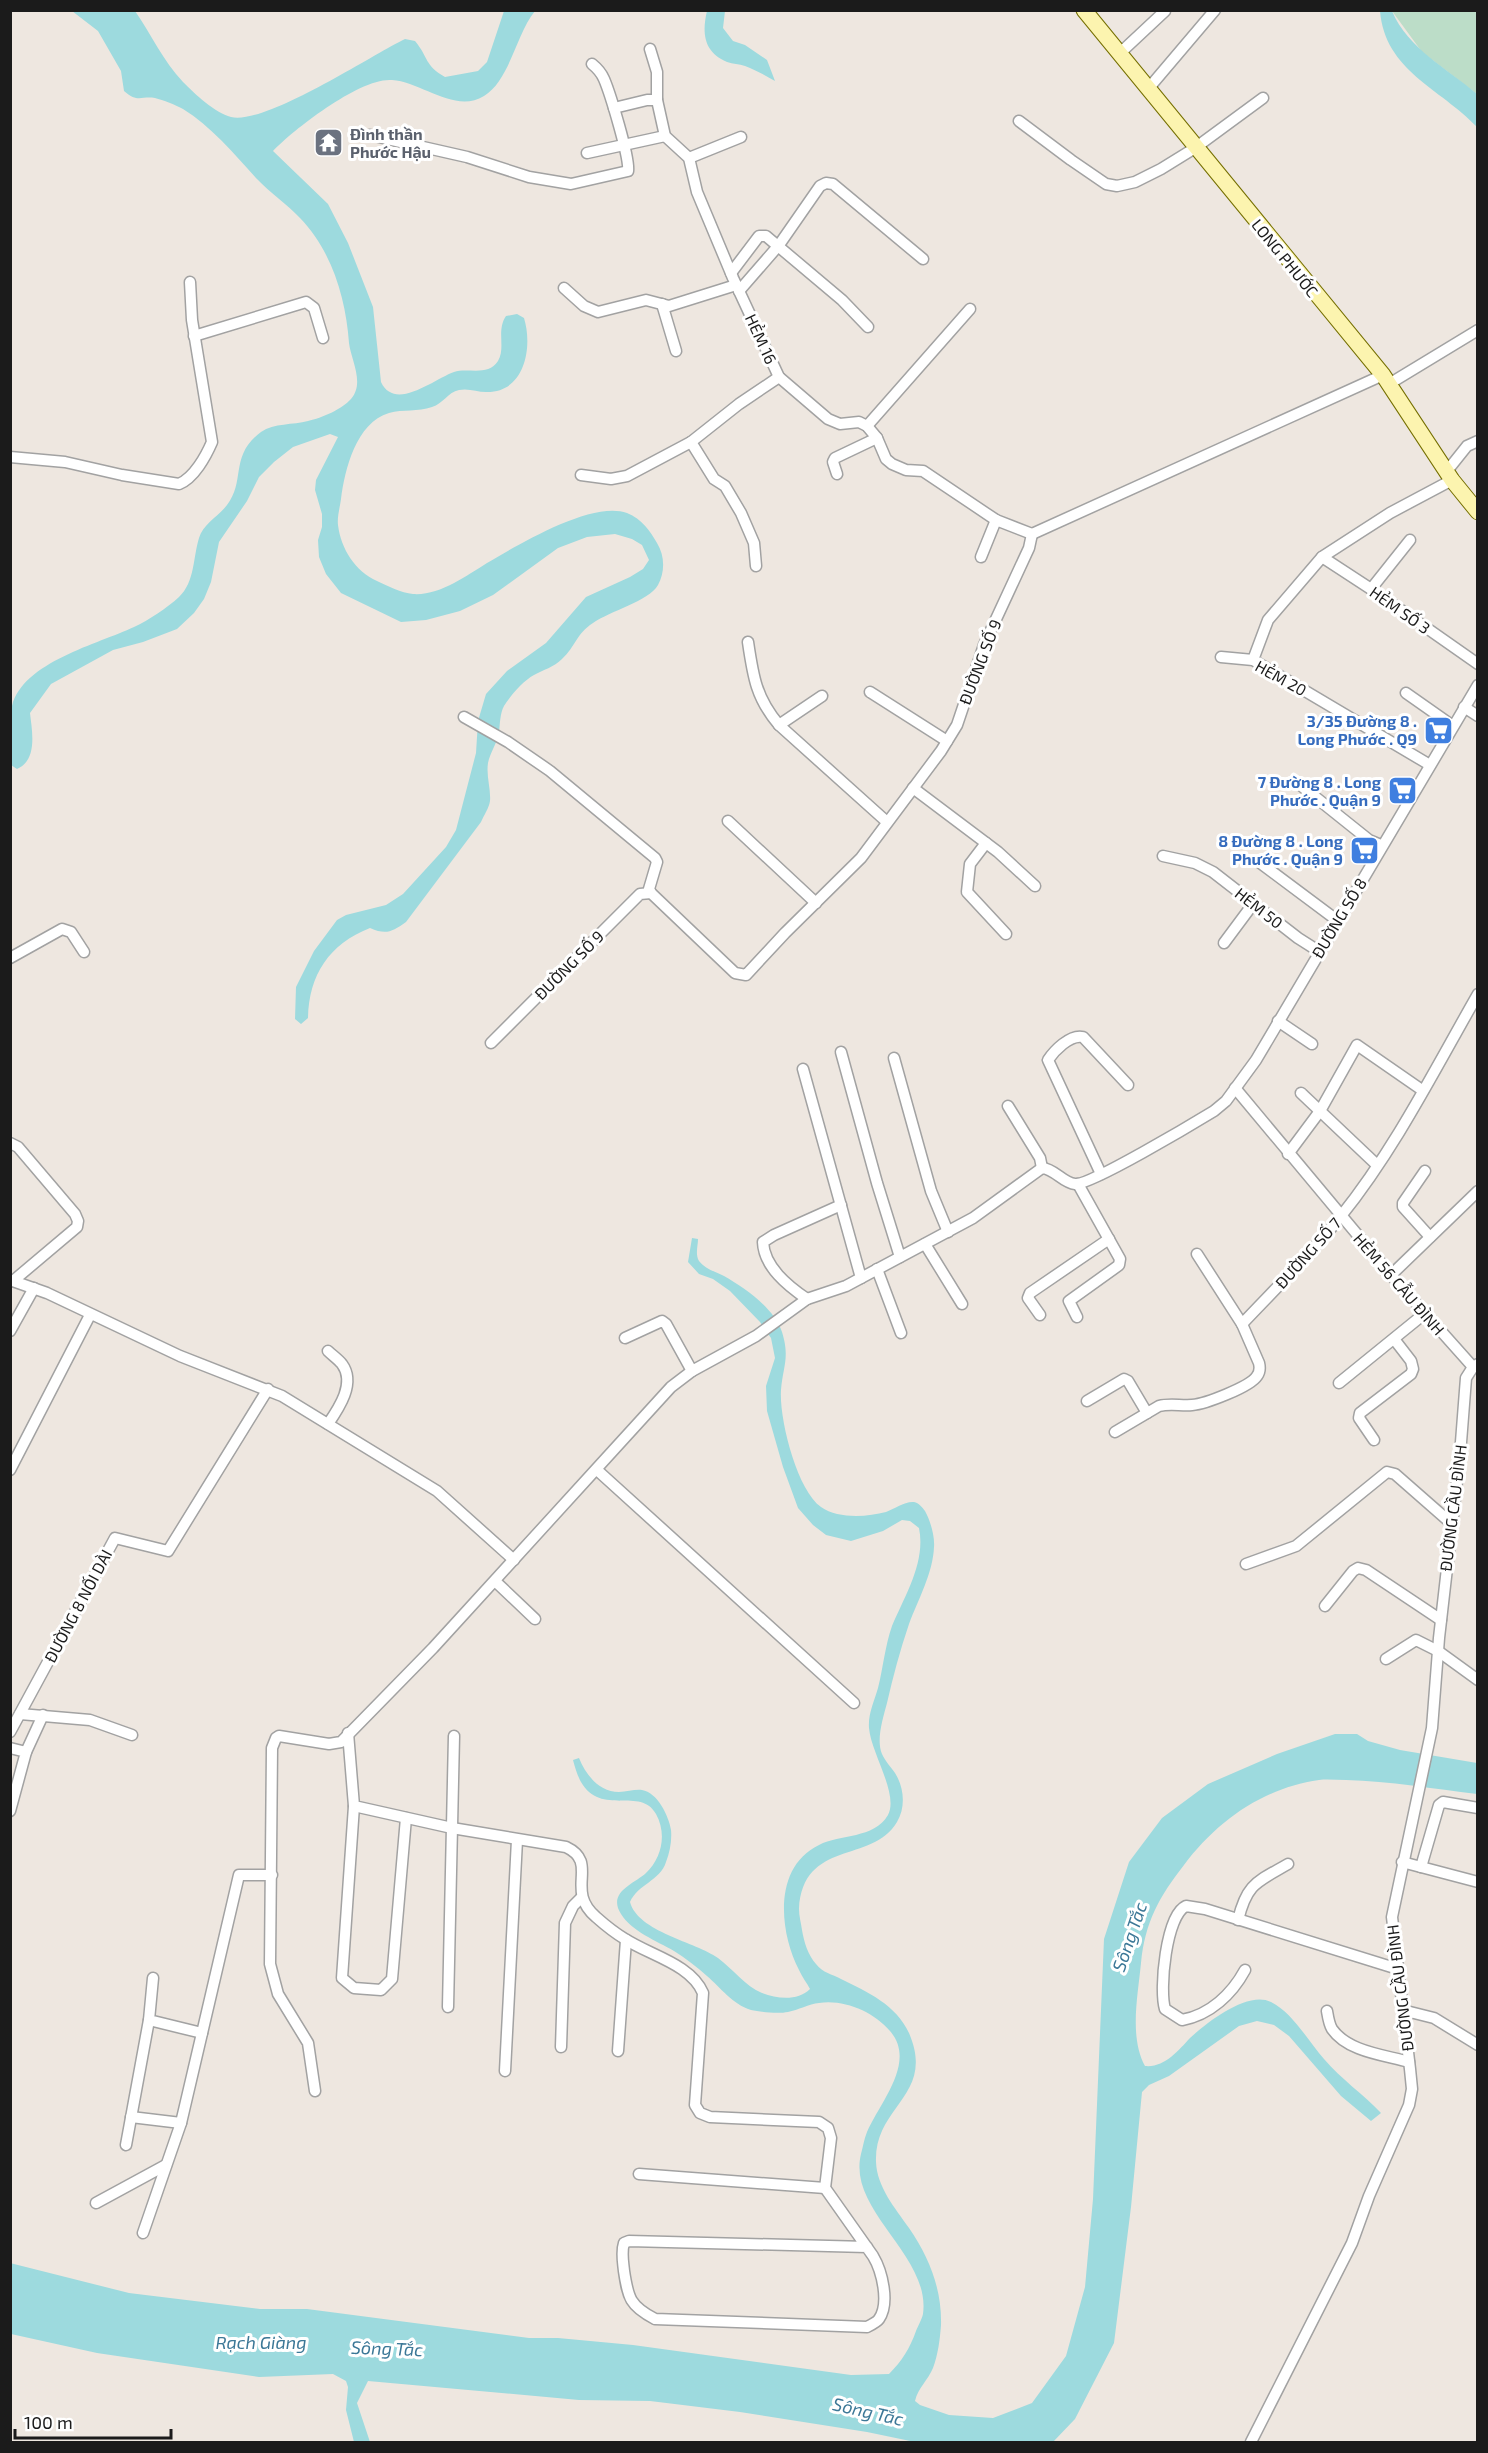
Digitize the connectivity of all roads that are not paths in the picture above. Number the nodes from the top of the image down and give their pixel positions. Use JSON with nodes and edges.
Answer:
{"nodes":[{"id":1,"x":1084,"y":10,"type":"edge"},
{"id":2,"x":1215,"y":10,"type":"edge"},
{"id":3,"x":1165,"y":11,"type":"edge"},
{"id":4,"x":650,"y":49,"type":"dead end"},
{"id":5,"x":1119,"y":54,"type":"junction"},
{"id":6,"x":592,"y":64,"type":"dead end"},
{"id":7,"x":1148,"y":89,"type":"junction"},
{"id":8,"x":1263,"y":99,"type":"dead end"},
{"id":9,"x":657,"y":100,"type":"junction"},
{"id":10,"x":614,"y":108,"type":"junction"},
{"id":11,"x":1019,"y":121,"type":"dead end"},
{"id":12,"x":370,"y":135,"type":"dead end"},
{"id":13,"x":665,"y":136,"type":"junction"},
{"id":14,"x":741,"y":137,"type":"dead end"},
{"id":15,"x":623,"y":145,"type":"junction"},
{"id":16,"x":1195,"y":148,"type":"junction"},
{"id":17,"x":586,"y":153,"type":"dead end"},
{"id":18,"x":689,"y":158,"type":"junction"},
{"id":19,"x":779,"y":245,"type":"junction"},
{"id":20,"x":923,"y":259,"type":"dead end"},
{"id":21,"x":731,"y":273,"type":"junction"},
{"id":22,"x":190,"y":282,"type":"dead end"},
{"id":23,"x":564,"y":288,"type":"dead end"},
{"id":24,"x":738,"y":288,"type":"junction"},
{"id":25,"x":662,"y":304,"type":"junction"},
{"id":26,"x":970,"y":309,"type":"dead end"},
{"id":27,"x":868,"y":327,"type":"dead end"},
{"id":28,"x":1478,"y":330,"type":"edge"},
{"id":29,"x":194,"y":336,"type":"junction"},
{"id":30,"x":323,"y":338,"type":"dead end"},
{"id":31,"x":676,"y":351,"type":"dead end"},
{"id":32,"x":779,"y":377,"type":"junction"},
{"id":33,"x":1386,"y":379,"type":"junction"},
{"id":34,"x":867,"y":426,"type":"junction"},
{"id":35,"x":877,"y":438,"type":"junction"},
{"id":36,"x":1478,"y":441,"type":"edge"},
{"id":37,"x":691,"y":442,"type":"junction"},
{"id":38,"x":10,"y":457,"type":"edge"},
{"id":39,"x":837,"y":474,"type":"dead end"},
{"id":40,"x":581,"y":475,"type":"dead end"},
{"id":41,"x":1449,"y":475,"type":"junction"},
{"id":42,"x":1478,"y":512,"type":"edge"},
{"id":43,"x":996,"y":520,"type":"junction"},
{"id":44,"x":1032,"y":534,"type":"junction"},
{"id":45,"x":1410,"y":540,"type":"dead end"},
{"id":46,"x":981,"y":557,"type":"dead end"},
{"id":47,"x":1322,"y":557,"type":"junction"},
{"id":48,"x":756,"y":566,"type":"dead end"},
{"id":49,"x":1371,"y":589,"type":"junction"},
{"id":50,"x":748,"y":642,"type":"dead end"},
{"id":51,"x":1221,"y":657,"type":"dead end"},
{"id":52,"x":1253,"y":660,"type":"junction"},
{"id":53,"x":1478,"y":664,"type":"edge"},
{"id":54,"x":1478,"y":685,"type":"edge"},
{"id":55,"x":870,"y":692,"type":"dead end"},
{"id":56,"x":1406,"y":693,"type":"dead end"},
{"id":57,"x":822,"y":696,"type":"dead end"},
{"id":58,"x":1464,"y":707,"type":"junction"},
{"id":59,"x":1478,"y":716,"type":"edge"},
{"id":60,"x":468,"y":719,"type":"dead end"},
{"id":61,"x":779,"y":725,"type":"junction"},
{"id":62,"x":1454,"y":726,"type":"junction"},
{"id":63,"x":947,"y":741,"type":"junction"},
{"id":64,"x":1430,"y":765,"type":"junction"},
{"id":65,"x":1299,"y":784,"type":"dead end"},
{"id":66,"x":913,"y":788,"type":"junction"},
{"id":67,"x":728,"y":821,"type":"dead end"},
{"id":68,"x":887,"y":822,"type":"junction"},
{"id":69,"x":986,"y":843,"type":"junction"},
{"id":70,"x":1381,"y":845,"type":"junction"},
{"id":71,"x":1163,"y":856,"type":"dead end"},
{"id":72,"x":1260,"y":862,"type":"dead end"},
{"id":73,"x":1035,"y":886,"type":"dead end"},
{"id":74,"x":651,"y":893,"type":"junction"},
{"id":75,"x":816,"y":903,"type":"junction"},
{"id":76,"x":1254,"y":904,"type":"junction"},
{"id":77,"x":1338,"y":921,"type":"junction"},
{"id":78,"x":1006,"y":934,"type":"dead end"},
{"id":79,"x":1224,"y":943,"type":"dead end"},
{"id":80,"x":84,"y":952,"type":"dead end"},
{"id":81,"x":1320,"y":952,"type":"junction"},
{"id":82,"x":10,"y":958,"type":"edge"},
{"id":83,"x":1478,"y":994,"type":"edge"},
{"id":84,"x":1278,"y":1022,"type":"junction"},
{"id":85,"x":491,"y":1043,"type":"dead end"},
{"id":86,"x":1312,"y":1044,"type":"dead end"},
{"id":87,"x":841,"y":1052,"type":"dead end"},
{"id":88,"x":894,"y":1058,"type":"dead end"},
{"id":89,"x":803,"y":1069,"type":"dead end"},
{"id":90,"x":1128,"y":1085,"type":"dead end"},
{"id":91,"x":1235,"y":1088,"type":"junction"},
{"id":92,"x":1422,"y":1090,"type":"junction"},
{"id":93,"x":1301,"y":1093,"type":"dead end"},
{"id":94,"x":1008,"y":1106,"type":"dead end"},
{"id":95,"x":1320,"y":1111,"type":"junction"},
{"id":96,"x":10,"y":1143,"type":"edge"},
{"id":97,"x":1288,"y":1154,"type":"junction"},
{"id":98,"x":1377,"y":1165,"type":"junction"},
{"id":99,"x":1042,"y":1167,"type":"junction"},
{"id":100,"x":1425,"y":1171,"type":"dead end"},
{"id":101,"x":1101,"y":1174,"type":"junction"},
{"id":102,"x":1078,"y":1184,"type":"junction"},
{"id":103,"x":1478,"y":1191,"type":"edge"},
{"id":104,"x":841,"y":1205,"type":"junction"},
{"id":105,"x":1341,"y":1216,"type":"junction"},
{"id":106,"x":948,"y":1232,"type":"junction"},
{"id":107,"x":1430,"y":1237,"type":"junction"},
{"id":108,"x":1109,"y":1239,"type":"junction"},
{"id":109,"x":925,"y":1244,"type":"junction"},
{"id":110,"x":1197,"y":1254,"type":"dead end"},
{"id":111,"x":900,"y":1257,"type":"junction"},
{"id":112,"x":878,"y":1269,"type":"junction"},
{"id":113,"x":1391,"y":1275,"type":"junction"},
{"id":114,"x":861,"y":1278,"type":"junction"},
{"id":115,"x":12,"y":1280,"type":"edge"},
{"id":116,"x":34,"y":1288,"type":"junction"},
{"id":117,"x":803,"y":1302,"type":"junction"},
{"id":118,"x":962,"y":1304,"type":"dead end"},
{"id":119,"x":1424,"y":1314,"type":"junction"},
{"id":120,"x":90,"y":1315,"type":"junction"},
{"id":121,"x":1040,"y":1315,"type":"dead end"},
{"id":122,"x":1077,"y":1317,"type":"dead end"},
{"id":123,"x":1242,"y":1324,"type":"junction"},
{"id":124,"x":10,"y":1331,"type":"edge"},
{"id":125,"x":901,"y":1333,"type":"dead end"},
{"id":126,"x":625,"y":1338,"type":"dead end"},
{"id":127,"x":1394,"y":1339,"type":"junction"},
{"id":128,"x":328,"y":1351,"type":"dead end"},
{"id":129,"x":1475,"y":1365,"type":"edge"},
{"id":130,"x":692,"y":1371,"type":"junction"},
{"id":131,"x":1339,"y":1383,"type":"dead end"},
{"id":132,"x":268,"y":1389,"type":"junction"},
{"id":133,"x":1087,"y":1401,"type":"dead end"},
{"id":134,"x":1147,"y":1413,"type":"junction"},
{"id":135,"x":328,"y":1424,"type":"junction"},
{"id":136,"x":1115,"y":1432,"type":"dead end"},
{"id":137,"x":1374,"y":1440,"type":"dead end"},
{"id":138,"x":10,"y":1470,"type":"edge"},
{"id":139,"x":597,"y":1470,"type":"junction"},
{"id":140,"x":1452,"y":1524,"type":"junction"},
{"id":141,"x":514,"y":1560,"type":"junction"},
{"id":142,"x":1246,"y":1564,"type":"dead end"},
{"id":143,"x":495,"y":1581,"type":"junction"},
{"id":144,"x":1325,"y":1606,"type":"dead end"},
{"id":145,"x":535,"y":1619,"type":"dead end"},
{"id":146,"x":1441,"y":1620,"type":"junction"},
{"id":147,"x":1438,"y":1651,"type":"junction"},
{"id":148,"x":1386,"y":1659,"type":"dead end"},
{"id":149,"x":1478,"y":1680,"type":"edge"},
{"id":150,"x":854,"y":1703,"type":"dead end"},
{"id":151,"x":20,"y":1714,"type":"junction"},
{"id":152,"x":43,"y":1716,"type":"junction"},
{"id":153,"x":10,"y":1732,"type":"edge"},
{"id":154,"x":348,"y":1733,"type":"junction"},
{"id":155,"x":132,"y":1735,"type":"dead end"},
{"id":156,"x":454,"y":1736,"type":"dead end"},
{"id":157,"x":10,"y":1748,"type":"edge"},
{"id":158,"x":26,"y":1752,"type":"junction"},
{"id":159,"x":354,"y":1806,"type":"junction"},
{"id":160,"x":1478,"y":1808,"type":"edge"},
{"id":161,"x":10,"y":1811,"type":"edge"},
{"id":162,"x":406,"y":1818,"type":"junction"},
{"id":163,"x":452,"y":1827,"type":"junction"},
{"id":164,"x":517,"y":1840,"type":"junction"},
{"id":165,"x":1402,"y":1862,"type":"junction"},
{"id":166,"x":1288,"y":1864,"type":"dead end"},
{"id":167,"x":1420,"y":1867,"type":"junction"},
{"id":168,"x":272,"y":1875,"type":"junction"},
{"id":169,"x":1478,"y":1881,"type":"edge"},
{"id":170,"x":580,"y":1898,"type":"junction"},
{"id":171,"x":1238,"y":1920,"type":"junction"},
{"id":172,"x":626,"y":1940,"type":"junction"},
{"id":173,"x":1398,"y":1969,"type":"junction"},
{"id":174,"x":1245,"y":1970,"type":"dead end"},
{"id":175,"x":153,"y":1978,"type":"dead end"},
{"id":176,"x":448,"y":2007,"type":"dead end"},
{"id":177,"x":1402,"y":2010,"type":"junction"},
{"id":178,"x":1327,"y":2011,"type":"dead end"},
{"id":179,"x":149,"y":2020,"type":"junction"},
{"id":180,"x":202,"y":2033,"type":"junction"},
{"id":181,"x":1478,"y":2045,"type":"edge"},
{"id":182,"x":561,"y":2047,"type":"dead end"},
{"id":183,"x":618,"y":2051,"type":"dead end"},
{"id":184,"x":1409,"y":2062,"type":"junction"},
{"id":185,"x":505,"y":2071,"type":"dead end"},
{"id":186,"x":315,"y":2091,"type":"dead end"},
{"id":187,"x":131,"y":2117,"type":"junction"},
{"id":188,"x":180,"y":2123,"type":"junction"},
{"id":189,"x":126,"y":2145,"type":"dead end"},
{"id":190,"x":166,"y":2165,"type":"junction"},
{"id":191,"x":639,"y":2174,"type":"dead end"},
{"id":192,"x":825,"y":2188,"type":"junction"},
{"id":193,"x":96,"y":2203,"type":"dead end"},
{"id":194,"x":142,"y":2232,"type":"dead end"},
{"id":195,"x":867,"y":2247,"type":"junction"},
{"id":196,"x":1251,"y":2442,"type":"edge"}],
"edges":[{"from":1,"to":5,"type":"street","name":"LONG PHƯỚC"},
{"from":2,"to":7,"type":"street"},
{"from":3,"to":5,"type":"street"},
{"from":4,"to":9,"type":"street"},
{"from":5,"to":7,"type":"street","name":"LONG PHƯỚC"},
{"from":6,"to":10,"type":"street"},
{"from":7,"to":16,"type":"street","name":"LONG PHƯỚC"},
{"from":8,"to":16,"type":"street"},
{"from":9,"to":10,"type":"street"},
{"from":9,"to":13,"type":"street"},
{"from":10,"to":15,"type":"street"},
{"from":11,"to":16,"type":"street"},
{"from":12,"to":15,"type":"street"},
{"from":13,"to":15,"type":"street"},
{"from":13,"to":18,"type":"street"},
{"from":14,"to":18,"type":"street"},
{"from":15,"to":17,"type":"street"},
{"from":16,"to":33,"type":"street","name":"LONG PHƯỚC"},
{"from":18,"to":21,"type":"street","name":"HẺM 16"},
{"from":19,"to":20,"type":"street"},
{"from":19,"to":21,"type":"street"},
{"from":19,"to":24,"type":"street"},
{"from":19,"to":27,"type":"street"},
{"from":21,"to":24,"type":"street","name":"HẺM 16"},
{"from":22,"to":29,"type":"street"},
{"from":23,"to":25,"type":"street"},
{"from":24,"to":25,"type":"street"},
{"from":24,"to":32,"type":"street","name":"HẺM 16"},
{"from":25,"to":31,"type":"street"},
{"from":26,"to":34,"type":"street"},
{"from":28,"to":33,"type":"street"},
{"from":29,"to":30,"type":"street"},
{"from":29,"to":38,"type":"street"},
{"from":32,"to":34,"type":"street","name":"HẺM 16"},
{"from":32,"to":37,"type":"street"},
{"from":33,"to":41,"type":"street","name":"LONG PHƯỚC"},
{"from":33,"to":44,"type":"street"},
{"from":34,"to":35,"type":"street"},
{"from":35,"to":39,"type":"street"},
{"from":35,"to":43,"type":"street"},
{"from":36,"to":41,"type":"street"},
{"from":37,"to":40,"type":"street"},
{"from":37,"to":48,"type":"street"},
{"from":41,"to":42,"type":"street","name":"LONG PHƯỚC"},
{"from":41,"to":47,"type":"street"},
{"from":43,"to":44,"type":"street"},
{"from":43,"to":46,"type":"street"},
{"from":44,"to":63,"type":"street","name":"ĐƯỜNG SỐ 9"},
{"from":45,"to":49,"type":"street"},
{"from":47,"to":49,"type":"street","name":"HẺM SỐ 3"},
{"from":47,"to":52,"type":"street"},
{"from":49,"to":53,"type":"street","name":"HẺM SỐ 3"},
{"from":50,"to":61,"type":"street"},
{"from":51,"to":52,"type":"street","name":"HẺM 20"},
{"from":52,"to":64,"type":"street","name":"HẺM 20"},
{"from":54,"to":58,"type":"street","name":"ĐƯỜNG SỐ 8"},
{"from":55,"to":63,"type":"street"},
{"from":56,"to":62,"type":"street"},
{"from":57,"to":61,"type":"street"},
{"from":58,"to":59,"type":"street"},
{"from":58,"to":62,"type":"street","name":"ĐƯỜNG SỐ 8"},
{"from":60,"to":74,"type":"street"},
{"from":61,"to":68,"type":"street"},
{"from":62,"to":64,"type":"street","name":"ĐƯỜNG SỐ 8"},
{"from":63,"to":66,"type":"street","name":"ĐƯỜNG SỐ 9"},
{"from":64,"to":70,"type":"street","name":"ĐƯỜNG SỐ 8"},
{"from":65,"to":70,"type":"street"},
{"from":66,"to":68,"type":"street","name":"ĐƯỜNG SỐ 9"},
{"from":66,"to":69,"type":"street"},
{"from":67,"to":75,"type":"street"},
{"from":68,"to":75,"type":"street","name":"ĐƯỜNG SỐ 9"},
{"from":69,"to":73,"type":"street"},
{"from":69,"to":78,"type":"street"},
{"from":70,"to":77,"type":"street","name":"ĐƯỜNG SỐ 8"},
{"from":71,"to":76,"type":"street","name":"HẺM 50"},
{"from":72,"to":77,"type":"street"},
{"from":74,"to":75,"type":"street","name":"ĐƯỜNG SỐ 9"},
{"from":74,"to":85,"type":"street","name":"ĐƯỜNG SỐ 9"},
{"from":76,"to":79,"type":"street"},
{"from":76,"to":81,"type":"street","name":"HẺM 50"},
{"from":77,"to":81,"type":"street","name":"ĐƯỜNG SỐ 8"},
{"from":80,"to":82,"type":"street"},
{"from":81,"to":84,"type":"street","name":"ĐƯỜNG SỐ 8"},
{"from":83,"to":92,"type":"street","name":"ĐƯỜNG SỐ 7"},
{"from":84,"to":86,"type":"street"},
{"from":84,"to":91,"type":"street","name":"ĐƯỜNG SỐ 8"},
{"from":87,"to":111,"type":"street"},
{"from":88,"to":106,"type":"street"},
{"from":89,"to":104,"type":"street"},
{"from":90,"to":101,"type":"street"},
{"from":91,"to":97,"type":"street","name":"HẺM 56 CẪU ĐÌNH"},
{"from":91,"to":101,"type":"street","name":"ĐƯỜNG SỐ 8"},
{"from":92,"to":95,"type":"street"},
{"from":92,"to":98,"type":"street","name":"ĐƯỜNG SỐ 7"},
{"from":93,"to":95,"type":"street"},
{"from":94,"to":99,"type":"street"},
{"from":95,"to":97,"type":"street"},
{"from":95,"to":98,"type":"street"},
{"from":96,"to":115,"type":"street"},
{"from":97,"to":105,"type":"street","name":"HẺM 56 CẪU ĐÌNH"},
{"from":98,"to":105,"type":"street","name":"ĐƯỜNG SỐ 7"},
{"from":99,"to":102,"type":"street"},
{"from":99,"to":106,"type":"street"},
{"from":100,"to":107,"type":"street"},
{"from":101,"to":102,"type":"street","name":"ĐƯỜNG SỐ 8"},
{"from":102,"to":108,"type":"street"},
{"from":103,"to":107,"type":"street"},
{"from":104,"to":114,"type":"street"},
{"from":104,"to":117,"type":"street"},
{"from":105,"to":113,"type":"street","name":"HẺM 56 CẪU ĐÌNH"},
{"from":105,"to":123,"type":"street","name":"ĐƯỜNG SỐ 7"},
{"from":106,"to":109,"type":"street"},
{"from":107,"to":113,"type":"street"},
{"from":108,"to":121,"type":"street"},
{"from":108,"to":122,"type":"street"},
{"from":109,"to":111,"type":"street"},
{"from":109,"to":118,"type":"street"},
{"from":110,"to":123,"type":"street"},
{"from":111,"to":112,"type":"street"},
{"from":112,"to":114,"type":"street"},
{"from":112,"to":125,"type":"street"},
{"from":113,"to":119,"type":"street","name":"HẺM 56 CẪU ĐÌNH"},
{"from":114,"to":117,"type":"street"},
{"from":115,"to":116,"type":"street"},
{"from":116,"to":120,"type":"street"},
{"from":116,"to":124,"type":"street"},
{"from":117,"to":130,"type":"street"},
{"from":119,"to":127,"type":"street"},
{"from":119,"to":129,"type":"street","name":"HẺM 56 CẪU ĐÌNH"},
{"from":120,"to":132,"type":"street"},
{"from":120,"to":138,"type":"street"},
{"from":123,"to":134,"type":"street"},
{"from":126,"to":130,"type":"street"},
{"from":127,"to":131,"type":"street"},
{"from":127,"to":137,"type":"street"},
{"from":128,"to":135,"type":"street"},
{"from":129,"to":140,"type":"street","name":"ĐƯỜNG CẦU ĐÌNH"},
{"from":130,"to":139,"type":"street"},
{"from":132,"to":135,"type":"street"},
{"from":132,"to":151,"type":"street","name":"ĐƯỜNG 8 NỐI DÀI"},
{"from":133,"to":134,"type":"street"},
{"from":134,"to":136,"type":"street"},
{"from":135,"to":141,"type":"street"},
{"from":139,"to":141,"type":"street"},
{"from":139,"to":150,"type":"street"},
{"from":140,"to":142,"type":"street"},
{"from":140,"to":146,"type":"street","name":"ĐƯỜNG CẦU ĐÌNH"},
{"from":141,"to":143,"type":"street"},
{"from":143,"to":145,"type":"street"},
{"from":143,"to":154,"type":"street"},
{"from":144,"to":146,"type":"street"},
{"from":146,"to":147,"type":"street","name":"ĐƯỜNG CẦU ĐÌNH"},
{"from":147,"to":148,"type":"street"},
{"from":147,"to":149,"type":"street"},
{"from":147,"to":165,"type":"street","name":"ĐƯỜNG CẦU ĐÌNH"},
{"from":151,"to":152,"type":"street"},
{"from":151,"to":153,"type":"street","name":"ĐƯỜNG 8 NỐI DÀI"},
{"from":152,"to":155,"type":"street"},
{"from":152,"to":158,"type":"street"},
{"from":154,"to":159,"type":"street"},
{"from":154,"to":168,"type":"street"},
{"from":156,"to":163,"type":"street"},
{"from":157,"to":158,"type":"street"},
{"from":158,"to":161,"type":"street"},
{"from":159,"to":162,"type":"street"},
{"from":159,"to":162,"type":"street"},
{"from":160,"to":167,"type":"street"},
{"from":162,"to":163,"type":"street"},
{"from":163,"to":164,"type":"street"},
{"from":163,"to":176,"type":"street"},
{"from":164,"to":170,"type":"street"},
{"from":164,"to":185,"type":"street"},
{"from":165,"to":167,"type":"street"},
{"from":165,"to":173,"type":"street","name":"ĐƯỜNG CẦU ĐÌNH"},
{"from":166,"to":171,"type":"street"},
{"from":167,"to":169,"type":"street"},
{"from":168,"to":180,"type":"street"},
{"from":168,"to":186,"type":"street"},
{"from":170,"to":172,"type":"street"},
{"from":170,"to":182,"type":"street"},
{"from":171,"to":173,"type":"street"},
{"from":171,"to":174,"type":"street"},
{"from":172,"to":183,"type":"street"},
{"from":172,"to":192,"type":"street"},
{"from":173,"to":177,"type":"street","name":"ĐƯỜNG CẦU ĐÌNH"},
{"from":175,"to":179,"type":"street"},
{"from":177,"to":181,"type":"street"},
{"from":177,"to":184,"type":"street","name":"ĐƯỜNG CẦU ĐÌNH"},
{"from":178,"to":184,"type":"street"},
{"from":179,"to":180,"type":"street"},
{"from":179,"to":187,"type":"street"},
{"from":180,"to":188,"type":"street"},
{"from":184,"to":196,"type":"street","name":"ĐƯỜNG CẦU ĐÌNH"},
{"from":187,"to":188,"type":"street"},
{"from":187,"to":189,"type":"street"},
{"from":188,"to":190,"type":"street"},
{"from":190,"to":193,"type":"street"},
{"from":190,"to":194,"type":"street"},
{"from":191,"to":192,"type":"street"},
{"from":192,"to":195,"type":"street"},
{"from":195,"to":195,"type":"street"}]}
